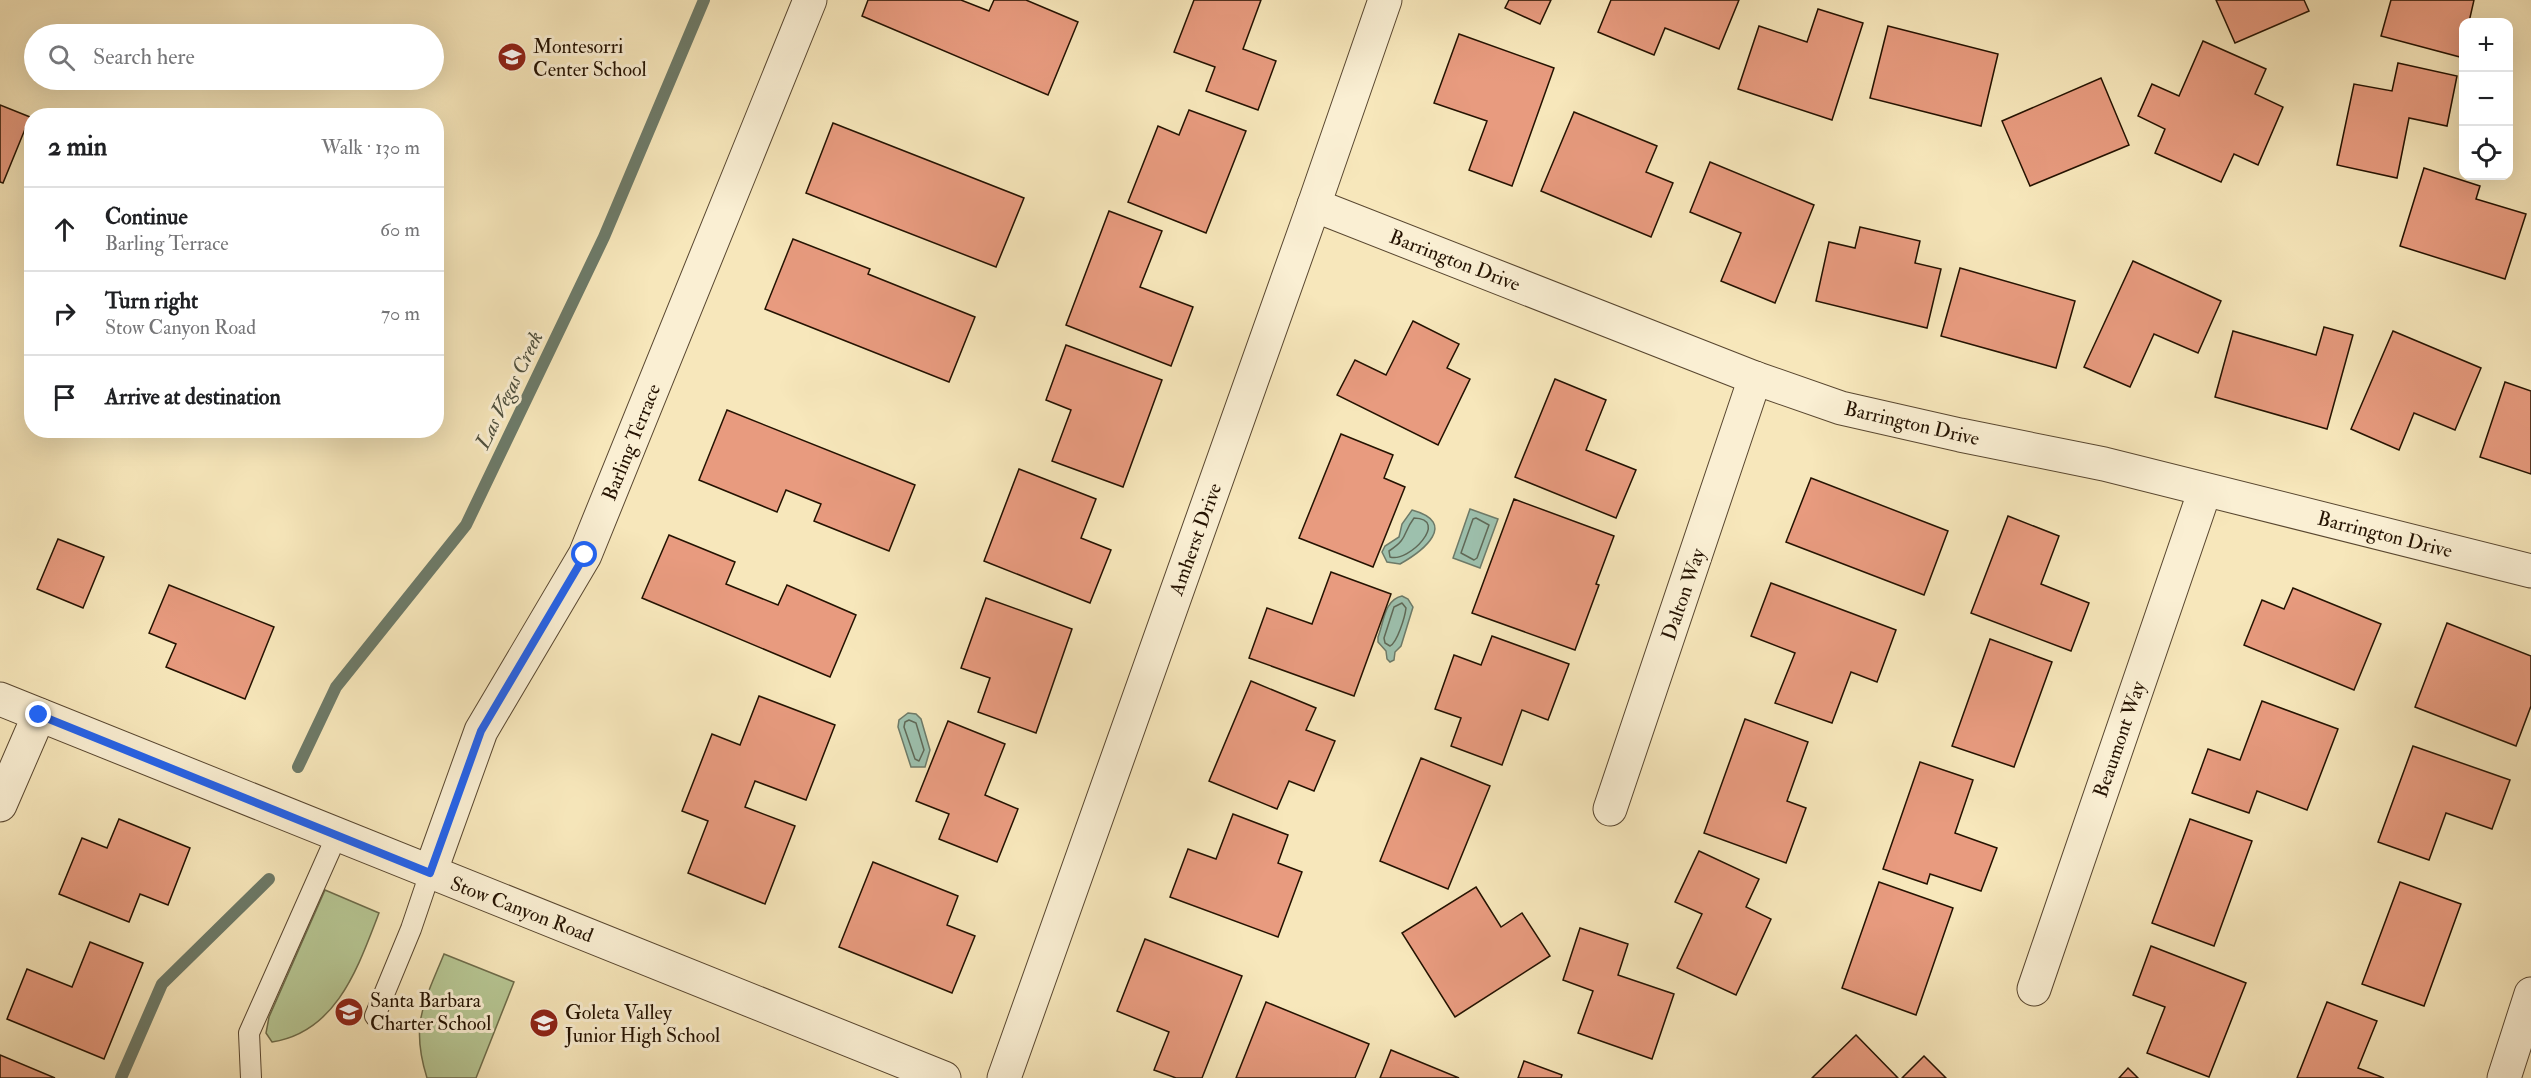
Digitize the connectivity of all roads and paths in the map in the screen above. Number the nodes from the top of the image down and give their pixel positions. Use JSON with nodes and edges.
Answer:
{"nodes":[{"id":1,"x":810,"y":0,"type":"edge"},
{"id":2,"x":1385,"y":0,"type":"edge"},
{"id":3,"x":1314,"y":205,"type":"junction"},
{"id":4,"x":1755,"y":378,"type":"junction"},
{"id":5,"x":2205,"y":490,"type":"junction"},
{"id":6,"x":2531,"y":571,"type":"edge"},
{"id":7,"x":0,"y":699,"type":"edge"},
{"id":8,"x":39,"y":715,"type":"junction"},
{"id":9,"x":0,"y":805,"type":"edge"},
{"id":10,"x":1610,"y":809,"type":"dead end"},
{"id":11,"x":338,"y":835,"type":"junction"},
{"id":12,"x":430,"y":873,"type":"junction"},
{"id":13,"x":2034,"y":989,"type":"dead end"},
{"id":14,"x":2531,"y":994,"type":"edge"},
{"id":15,"x":375,"y":1016,"type":"dead end"},
{"id":16,"x":251,"y":1078,"type":"edge"},
{"id":17,"x":944,"y":1078,"type":"edge"},
{"id":18,"x":1004,"y":1078,"type":"edge"},
{"id":19,"x":2504,"y":1078,"type":"edge"}],
"edges":[{"from":1,"to":12,"type":"street","name":"Barling Terrace"},
{"from":2,"to":3,"type":"street","name":"Amherst Drive"},
{"from":3,"to":4,"type":"street","name":"Barrington Drive"},
{"from":3,"to":18,"type":"street","name":"Amherst Drive"},
{"from":4,"to":5,"type":"street","name":"Barrington Drive"},
{"from":4,"to":10,"type":"street","name":"Dalton Way"},
{"from":5,"to":6,"type":"street","name":"Barrington Drive"},
{"from":5,"to":13,"type":"street","name":"Beaumont Way"},
{"from":7,"to":8,"type":"street","name":"Stow Canyon Road"},
{"from":8,"to":9,"type":"street"},
{"from":8,"to":11,"type":"street","name":"Stow Canyon Road"},
{"from":11,"to":12,"type":"street","name":"Stow Canyon Road"},
{"from":11,"to":16,"type":"lane"},
{"from":12,"to":15,"type":"lane"},
{"from":12,"to":17,"type":"street","name":"Stow Canyon Road"},
{"from":14,"to":19,"type":"street"}]}
